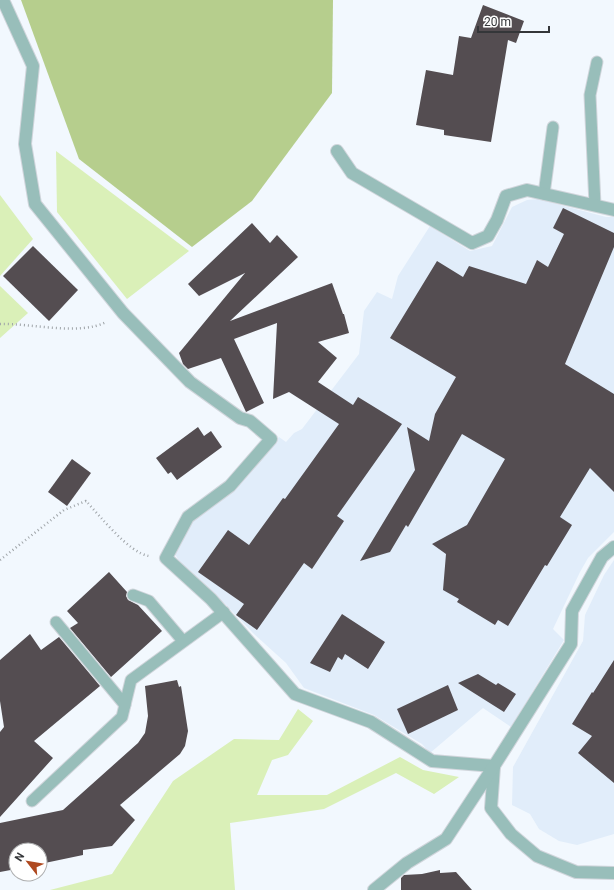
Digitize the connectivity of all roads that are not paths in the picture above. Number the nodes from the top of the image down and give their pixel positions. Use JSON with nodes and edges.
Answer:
{"nodes":[{"id":1,"x":3,"y":0,"type":"edge"},
{"id":2,"x":597,"y":62,"type":"dead end"},
{"id":3,"x":553,"y":127,"type":"dead end"},
{"id":4,"x":337,"y":151,"type":"dead end"},
{"id":5,"x":544,"y":194,"type":"junction"},
{"id":6,"x":595,"y":205,"type":"junction"},
{"id":7,"x":614,"y":210,"type":"edge"},
{"id":8,"x":614,"y":547,"type":"edge"},
{"id":9,"x":133,"y":595,"type":"dead end"},
{"id":10,"x":224,"y":612,"type":"junction"},
{"id":11,"x":56,"y":622,"type":"dead end"},
{"id":12,"x":183,"y":641,"type":"junction"},
{"id":13,"x":125,"y":705,"type":"junction"},
{"id":14,"x":494,"y":766,"type":"junction"},
{"id":15,"x":32,"y":801,"type":"dead end"},
{"id":16,"x":614,"y":872,"type":"edge"},
{"id":17,"x":374,"y":890,"type":"edge"}],
"edges":[{"from":1,"to":10,"type":"street"},
{"from":2,"to":6,"type":"lane"},
{"from":3,"to":5,"type":"lane"},
{"from":4,"to":5,"type":"street"},
{"from":5,"to":6,"type":"street"},
{"from":6,"to":7,"type":"street"},
{"from":8,"to":14,"type":"street"},
{"from":9,"to":12,"type":"lane"},
{"from":10,"to":12,"type":"lane"},
{"from":10,"to":14,"type":"street"},
{"from":11,"to":13,"type":"lane"},
{"from":12,"to":13,"type":"lane"},
{"from":13,"to":15,"type":"lane"},
{"from":14,"to":16,"type":"street"},
{"from":14,"to":17,"type":"street"}]}
